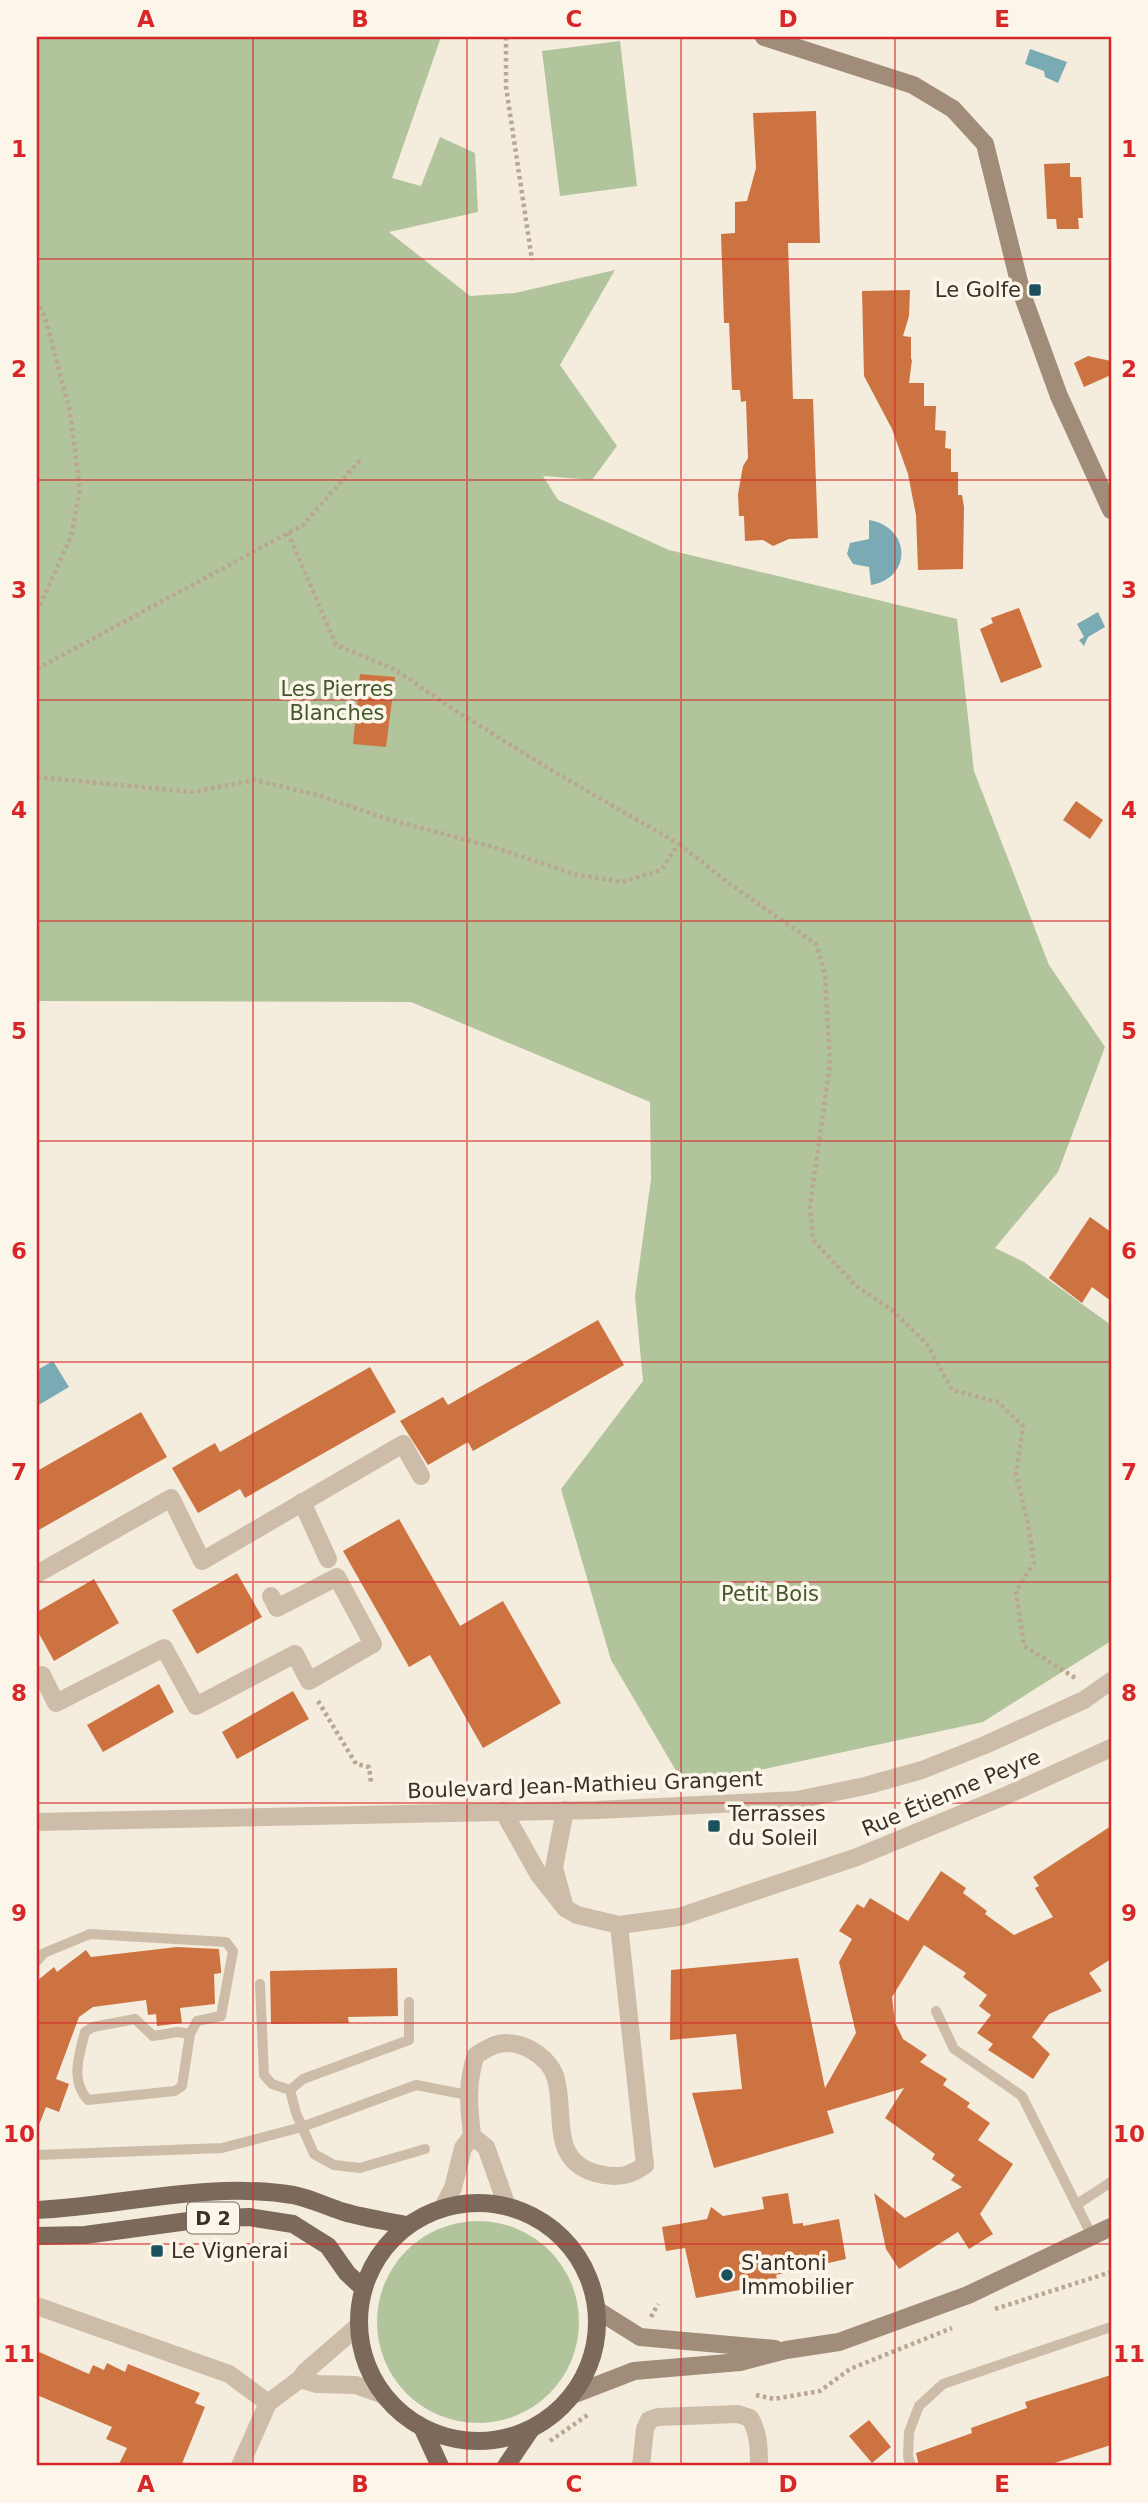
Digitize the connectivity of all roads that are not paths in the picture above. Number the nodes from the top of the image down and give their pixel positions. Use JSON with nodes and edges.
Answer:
{"nodes":[{"id":1,"x":764,"y":37,"type":"edge"},
{"id":2,"x":1111,"y":510,"type":"edge"},
{"id":3,"x":421,"y":1476,"type":"dead end"},
{"id":4,"x":302,"y":1502,"type":"junction"},
{"id":5,"x":328,"y":1559,"type":"dead end"},
{"id":6,"x":37,"y":1574,"type":"edge"},
{"id":7,"x":271,"y":1596,"type":"dead end"},
{"id":8,"x":37,"y":1678,"type":"edge"},
{"id":9,"x":1111,"y":1681,"type":"edge"},
{"id":10,"x":1111,"y":1748,"type":"edge"},
{"id":11,"x":565,"y":1810,"type":"junction"},
{"id":12,"x":503,"y":1811,"type":"junction"},
{"id":13,"x":37,"y":1822,"type":"edge"},
{"id":14,"x":565,"y":1909,"type":"junction"},
{"id":15,"x":619,"y":1925,"type":"junction"},
{"id":16,"x":37,"y":1961,"type":"edge"},
{"id":17,"x":260,"y":1984,"type":"dead end"},
{"id":18,"x":409,"y":2002,"type":"dead end"},
{"id":19,"x":936,"y":2011,"type":"dead end"},
{"id":20,"x":190,"y":2034,"type":"junction"},
{"id":21,"x":290,"y":2090,"type":"junction"},
{"id":22,"x":468,"y":2095,"type":"junction"},
{"id":23,"x":302,"y":2127,"type":"junction"},
{"id":24,"x":472,"y":2136,"type":"junction"},
{"id":25,"x":425,"y":2149,"type":"dead end"},
{"id":26,"x":37,"y":2155,"type":"edge"},
{"id":27,"x":1111,"y":2182,"type":"edge"},
{"id":28,"x":1076,"y":2205,"type":"junction"},
{"id":29,"x":507,"y":2206,"type":"junction"},
{"id":30,"x":443,"y":2207,"type":"junction"},
{"id":31,"x":37,"y":2210,"type":"edge"},
{"id":32,"x":407,"y":2225,"type":"junction"},
{"id":33,"x":1111,"y":2227,"type":"edge"},
{"id":34,"x":37,"y":2236,"type":"edge"},
{"id":35,"x":1093,"y":2236,"type":"junction"},
{"id":36,"x":363,"y":2288,"type":"junction"},
{"id":37,"x":37,"y":2305,"type":"edge"},
{"id":38,"x":597,"y":2310,"type":"junction"},
{"id":39,"x":358,"y":2326,"type":"junction"},
{"id":40,"x":1111,"y":2327,"type":"edge"},
{"id":41,"x":786,"y":2350,"type":"junction"},
{"id":42,"x":300,"y":2379,"type":"junction"},
{"id":43,"x":381,"y":2393,"type":"junction"},
{"id":44,"x":572,"y":2395,"type":"junction"},
{"id":45,"x":268,"y":2403,"type":"junction"},
{"id":46,"x":423,"y":2429,"type":"junction"},
{"id":47,"x":531,"y":2429,"type":"junction"},
{"id":48,"x":240,"y":2466,"type":"edge"},
{"id":49,"x":440,"y":2466,"type":"edge"},
{"id":50,"x":506,"y":2466,"type":"edge"},
{"id":51,"x":641,"y":2466,"type":"edge"},
{"id":52,"x":759,"y":2466,"type":"edge"},
{"id":53,"x":911,"y":2466,"type":"edge"}],
"edges":[{"from":1,"to":2,"type":"main road"},
{"from":3,"to":4,"type":"street"},
{"from":4,"to":5,"type":"street"},
{"from":4,"to":6,"type":"street"},
{"from":7,"to":8,"type":"street"},
{"from":9,"to":11,"type":"street","name":"Boulevard Jean-Mathieu Grangent"},
{"from":10,"to":15,"type":"street","name":"Rue Étienne Peyre"},
{"from":11,"to":12,"type":"street","name":"Boulevard Jean-Mathieu Grangent"},
{"from":11,"to":14,"type":"street"},
{"from":12,"to":13,"type":"street","name":"Boulevard Jean-Mathieu Grangent"},
{"from":12,"to":14,"type":"street"},
{"from":14,"to":15,"type":"street","name":"Rue Étienne Peyre"},
{"from":15,"to":22,"type":"street"},
{"from":16,"to":20,"type":"lane"},
{"from":17,"to":21,"type":"lane"},
{"from":18,"to":21,"type":"lane"},
{"from":19,"to":28,"type":"lane"},
{"from":20,"to":20,"type":"lane"},
{"from":21,"to":23,"type":"lane"},
{"from":22,"to":23,"type":"lane"},
{"from":22,"to":24,"type":"street"},
{"from":23,"to":25,"type":"lane"},
{"from":23,"to":26,"type":"lane"},
{"from":24,"to":29,"type":"street"},
{"from":24,"to":30,"type":"street"},
{"from":27,"to":28,"type":"lane"},
{"from":28,"to":35,"type":"lane"},
{"from":29,"to":30,"type":"main road"},
{"from":29,"to":38,"type":"main road"},
{"from":30,"to":32,"type":"main road"},
{"from":31,"to":32,"type":"main road","number":"D 2"},
{"from":32,"to":36,"type":"main road"},
{"from":33,"to":35,"type":"main road"},
{"from":34,"to":36,"type":"main road","number":"D 2"},
{"from":35,"to":41,"type":"main road"},
{"from":36,"to":39,"type":"main road"},
{"from":37,"to":45,"type":"street"},
{"from":38,"to":41,"type":"main road"},
{"from":38,"to":44,"type":"main road"},
{"from":39,"to":42,"type":"street"},
{"from":39,"to":43,"type":"main road"},
{"from":40,"to":53,"type":"lane"},
{"from":41,"to":44,"type":"main road"},
{"from":42,"to":43,"type":"street"},
{"from":42,"to":45,"type":"street"},
{"from":43,"to":46,"type":"main road"},
{"from":44,"to":47,"type":"main road"},
{"from":45,"to":48,"type":"street"},
{"from":46,"to":47,"type":"main road"},
{"from":46,"to":49,"type":"main road"},
{"from":47,"to":50,"type":"main road"},
{"from":51,"to":52,"type":"street"}]}
